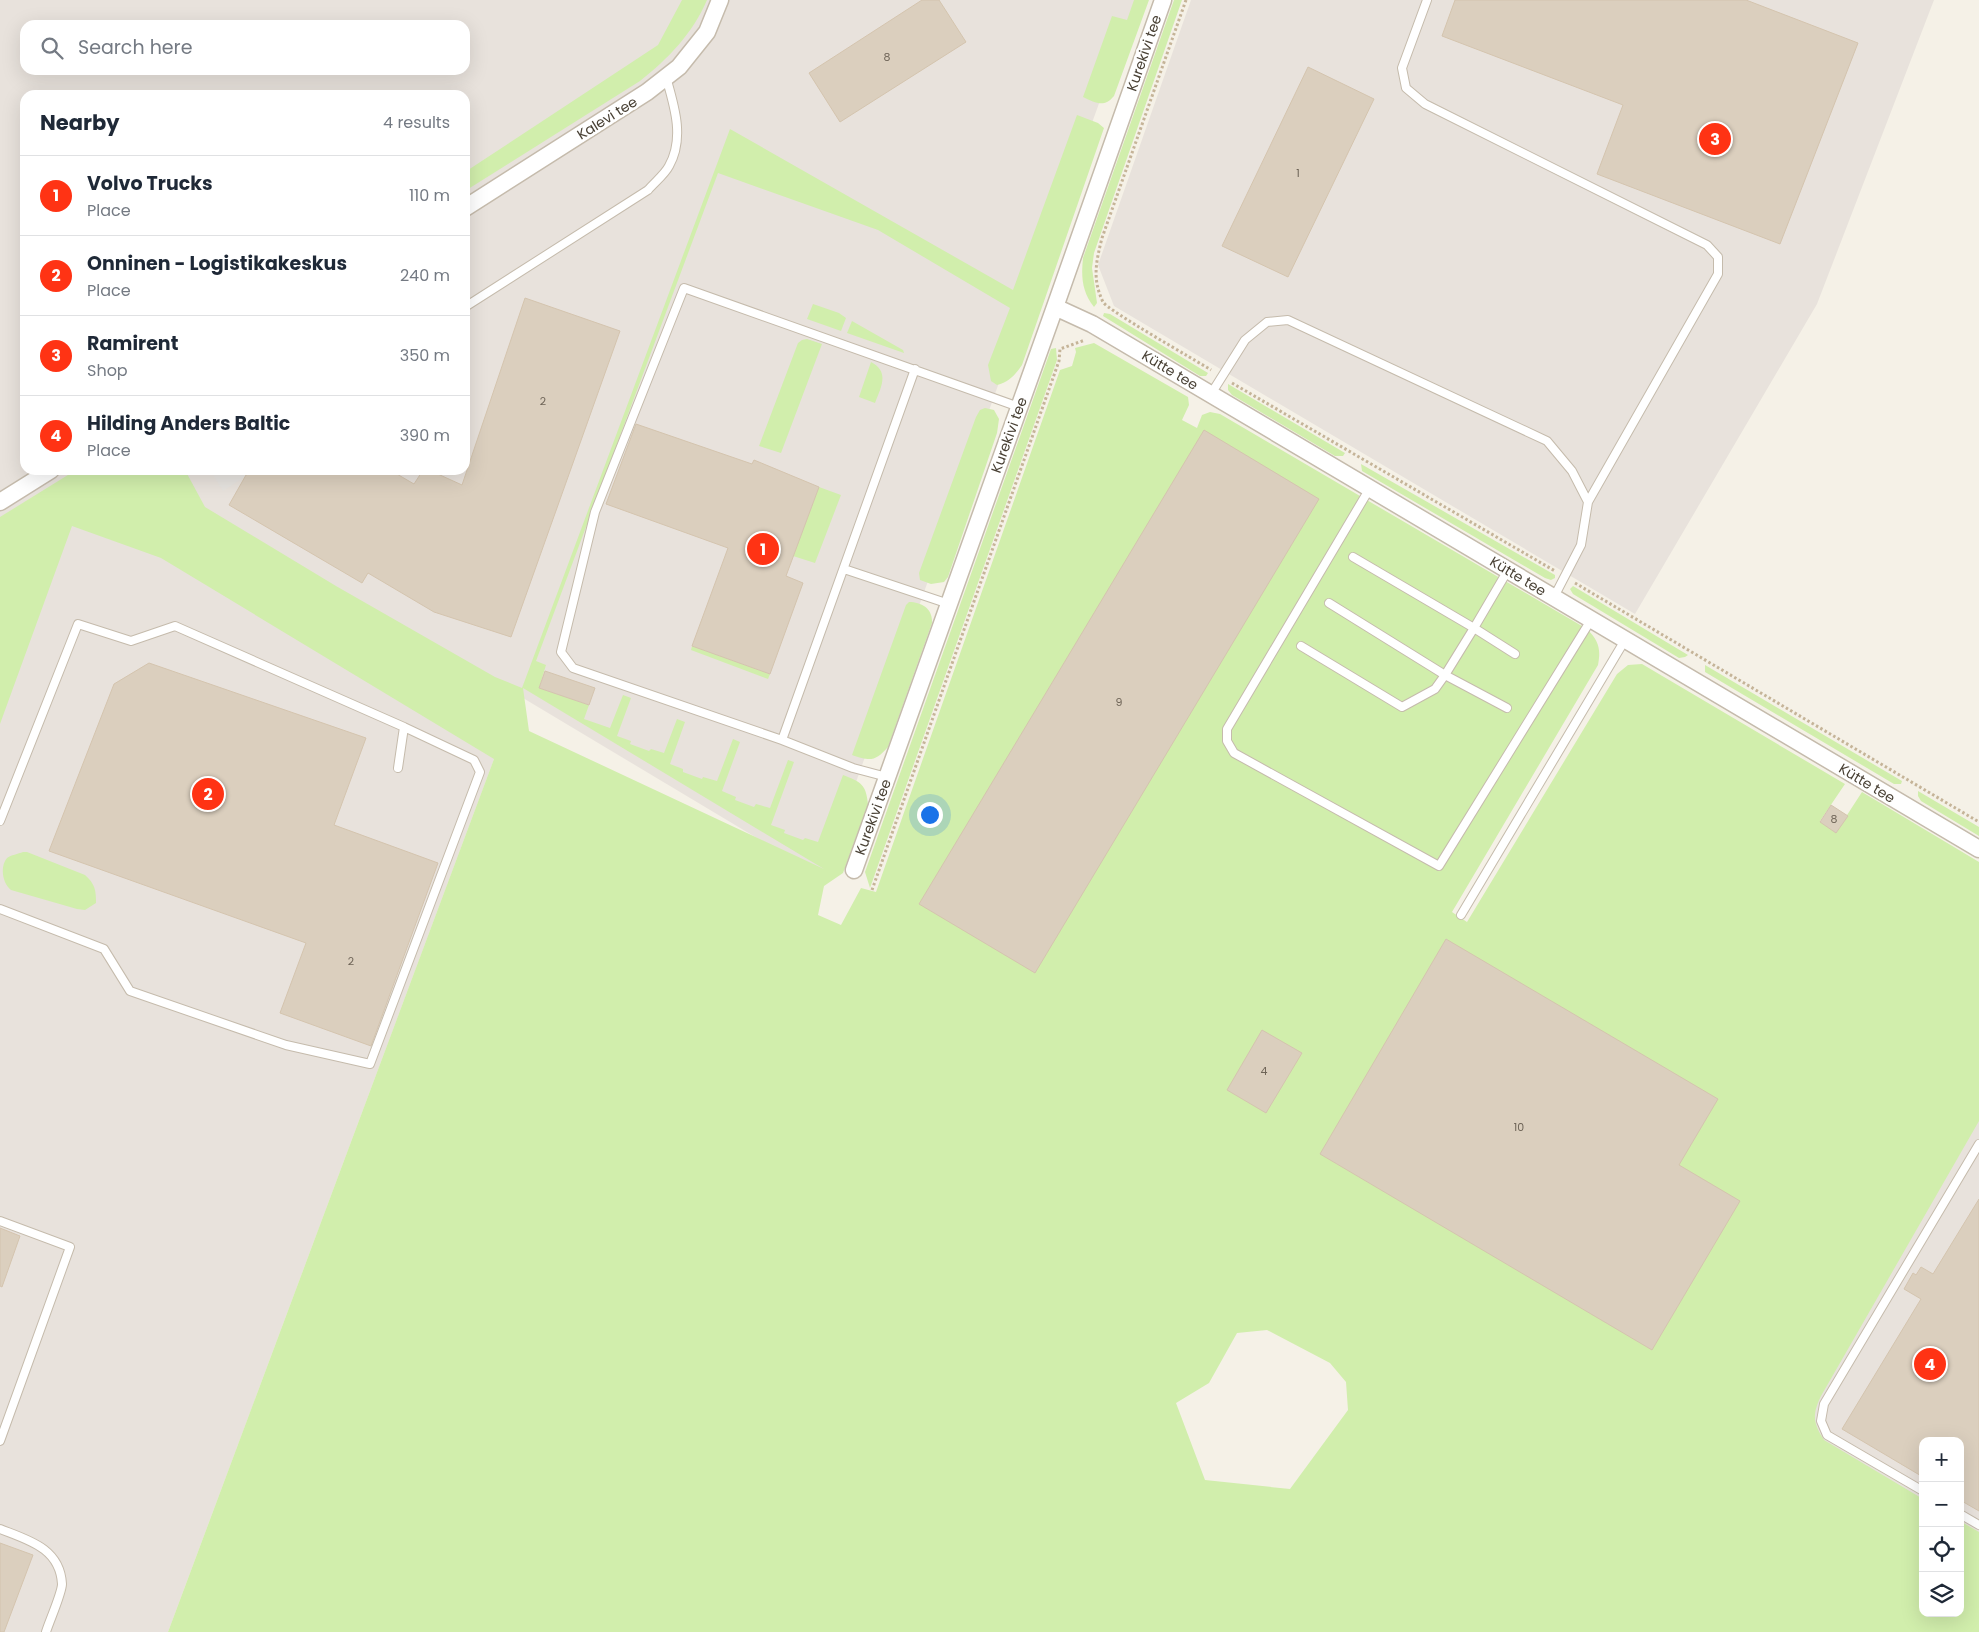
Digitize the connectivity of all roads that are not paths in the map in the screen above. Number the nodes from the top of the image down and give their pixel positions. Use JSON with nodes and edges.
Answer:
{"nodes":[{"id":1,"x":720,"y":0,"type":"edge"},
{"id":2,"x":1163,"y":0,"type":"edge"},
{"id":3,"x":1427,"y":0,"type":"edge"},
{"id":4,"x":666,"y":77,"type":"junction"},
{"id":5,"x":470,"y":205,"type":"edge"},
{"id":6,"x":470,"y":304,"type":"edge"},
{"id":7,"x":1055,"y":307,"type":"junction"},
{"id":8,"x":915,"y":369,"type":"junction"},
{"id":9,"x":1211,"y":394,"type":"junction"},
{"id":10,"x":1019,"y":407,"type":"junction"},
{"id":11,"x":43,"y":475,"type":"edge"},
{"id":12,"x":1370,"y":488,"type":"junction"},
{"id":13,"x":0,"y":502,"type":"edge"},
{"id":14,"x":1588,"y":502,"type":"junction"},
{"id":15,"x":1353,"y":557,"type":"dead end"},
{"id":16,"x":844,"y":569,"type":"junction"},
{"id":17,"x":1508,"y":570,"type":"junction"},
{"id":18,"x":1554,"y":597,"type":"junction"},
{"id":19,"x":1329,"y":603,"type":"dead end"},
{"id":20,"x":949,"y":604,"type":"junction"},
{"id":21,"x":1591,"y":620,"type":"junction"},
{"id":22,"x":1474,"y":628,"type":"junction"},
{"id":23,"x":1626,"y":640,"type":"junction"},
{"id":24,"x":1301,"y":646,"type":"dead end"},
{"id":25,"x":1516,"y":654,"type":"dead end"},
{"id":26,"x":1445,"y":675,"type":"junction"},
{"id":27,"x":1507,"y":708,"type":"dead end"},
{"id":28,"x":404,"y":727,"type":"junction"},
{"id":29,"x":782,"y":740,"type":"junction"},
{"id":30,"x":398,"y":768,"type":"dead end"},
{"id":31,"x":887,"y":778,"type":"junction"},
{"id":32,"x":0,"y":820,"type":"edge"},
{"id":33,"x":1979,"y":849,"type":"edge"},
{"id":34,"x":854,"y":870,"type":"dead end"},
{"id":35,"x":0,"y":908,"type":"edge"},
{"id":36,"x":1461,"y":915,"type":"dead end"},
{"id":37,"x":1979,"y":1144,"type":"edge"},
{"id":38,"x":0,"y":1221,"type":"edge"},
{"id":39,"x":0,"y":1441,"type":"edge"},
{"id":40,"x":1919,"y":1490,"type":"edge"},
{"id":41,"x":1964,"y":1516,"type":"edge"},
{"id":42,"x":1979,"y":1525,"type":"edge"},
{"id":43,"x":0,"y":1529,"type":"edge"},
{"id":44,"x":46,"y":1632,"type":"edge"}],
"edges":[{"from":1,"to":4,"type":"street","name":"Kalevi tee"},
{"from":2,"to":7,"type":"street","name":"Kurekivi tee"},
{"from":3,"to":14,"type":"lane"},
{"from":4,"to":5,"type":"street","name":"Kalevi tee"},
{"from":4,"to":6,"type":"lane"},
{"from":7,"to":9,"type":"street","name":"Kütte tee"},
{"from":7,"to":10,"type":"street","name":"Kurekivi tee"},
{"from":8,"to":10,"type":"lane"},
{"from":8,"to":16,"type":"lane"},
{"from":8,"to":29,"type":"lane"},
{"from":9,"to":12,"type":"street","name":"Kütte tee"},
{"from":9,"to":14,"type":"lane"},
{"from":10,"to":20,"type":"street","name":"Kurekivi tee"},
{"from":11,"to":13,"type":"street"},
{"from":12,"to":17,"type":"street","name":"Kütte tee"},
{"from":12,"to":21,"type":"lane"},
{"from":14,"to":18,"type":"lane"},
{"from":15,"to":22,"type":"lane"},
{"from":16,"to":20,"type":"lane"},
{"from":16,"to":29,"type":"lane"},
{"from":17,"to":18,"type":"street","name":"Kütte tee"},
{"from":17,"to":22,"type":"lane"},
{"from":18,"to":21,"type":"street","name":"Kütte tee"},
{"from":19,"to":26,"type":"lane"},
{"from":20,"to":31,"type":"street","name":"Kurekivi tee"},
{"from":21,"to":23,"type":"street","name":"Kütte tee"},
{"from":22,"to":25,"type":"lane"},
{"from":22,"to":26,"type":"lane"},
{"from":23,"to":33,"type":"street","name":"Kütte tee"},
{"from":23,"to":36,"type":"lane"},
{"from":24,"to":26,"type":"lane"},
{"from":26,"to":27,"type":"lane"},
{"from":28,"to":30,"type":"lane"},
{"from":28,"to":32,"type":"lane"},
{"from":28,"to":35,"type":"lane"},
{"from":29,"to":31,"type":"lane"},
{"from":31,"to":34,"type":"street","name":"Kurekivi tee"},
{"from":37,"to":40,"type":"lane"},
{"from":38,"to":39,"type":"lane"},
{"from":41,"to":42,"type":"lane"},
{"from":43,"to":44,"type":"lane"}]}
